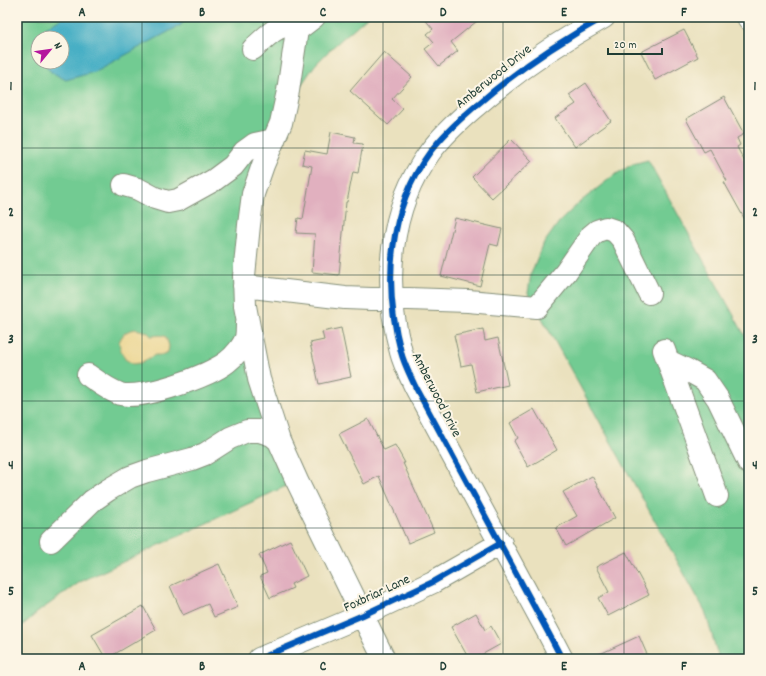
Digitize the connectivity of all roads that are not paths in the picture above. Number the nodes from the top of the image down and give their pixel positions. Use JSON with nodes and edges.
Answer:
{"nodes":[{"id":1,"x":314,"y":17,"type":"edge"},
{"id":2,"x":604,"y":17,"type":"edge"},
{"id":3,"x":297,"y":30,"type":"junction"},
{"id":4,"x":253,"y":49,"type":"dead end"},
{"id":5,"x":274,"y":140,"type":"junction"},
{"id":6,"x":124,"y":185,"type":"dead end"},
{"id":7,"x":244,"y":286,"type":"junction"},
{"id":8,"x":649,"y":293,"type":"dead end"},
{"id":9,"x":392,"y":299,"type":"junction"},
{"id":10,"x":248,"y":319,"type":"junction"},
{"id":11,"x":88,"y":375,"type":"dead end"},
{"id":12,"x":279,"y":441,"type":"junction"},
{"id":13,"x":749,"y":463,"type":"edge"},
{"id":14,"x":717,"y":496,"type":"dead end"},
{"id":15,"x":51,"y":541,"type":"dead end"},
{"id":16,"x":500,"y":543,"type":"junction"},
{"id":17,"x":363,"y":615,"type":"junction"},
{"id":18,"x":259,"y":659,"type":"edge"},
{"id":19,"x":384,"y":659,"type":"edge"},
{"id":20,"x":562,"y":659,"type":"edge"}],
"edges":[{"from":1,"to":3,"type":"street"},
{"from":2,"to":9,"type":"street","name":"Amberwood Drive"},
{"from":3,"to":4,"type":"street"},
{"from":3,"to":5,"type":"street"},
{"from":5,"to":6,"type":"street"},
{"from":5,"to":7,"type":"street"},
{"from":7,"to":9,"type":"street"},
{"from":7,"to":10,"type":"street"},
{"from":8,"to":9,"type":"street"},
{"from":9,"to":16,"type":"street","name":"Amberwood Drive"},
{"from":10,"to":11,"type":"street"},
{"from":10,"to":12,"type":"street"},
{"from":12,"to":15,"type":"street"},
{"from":12,"to":17,"type":"street"},
{"from":13,"to":14,"type":"street"},
{"from":16,"to":17,"type":"street","name":"Foxbriar Lane"},
{"from":16,"to":20,"type":"street","name":"Amberwood Drive"},
{"from":17,"to":18,"type":"street","name":"Foxbriar Lane"},
{"from":17,"to":19,"type":"street"}]}
